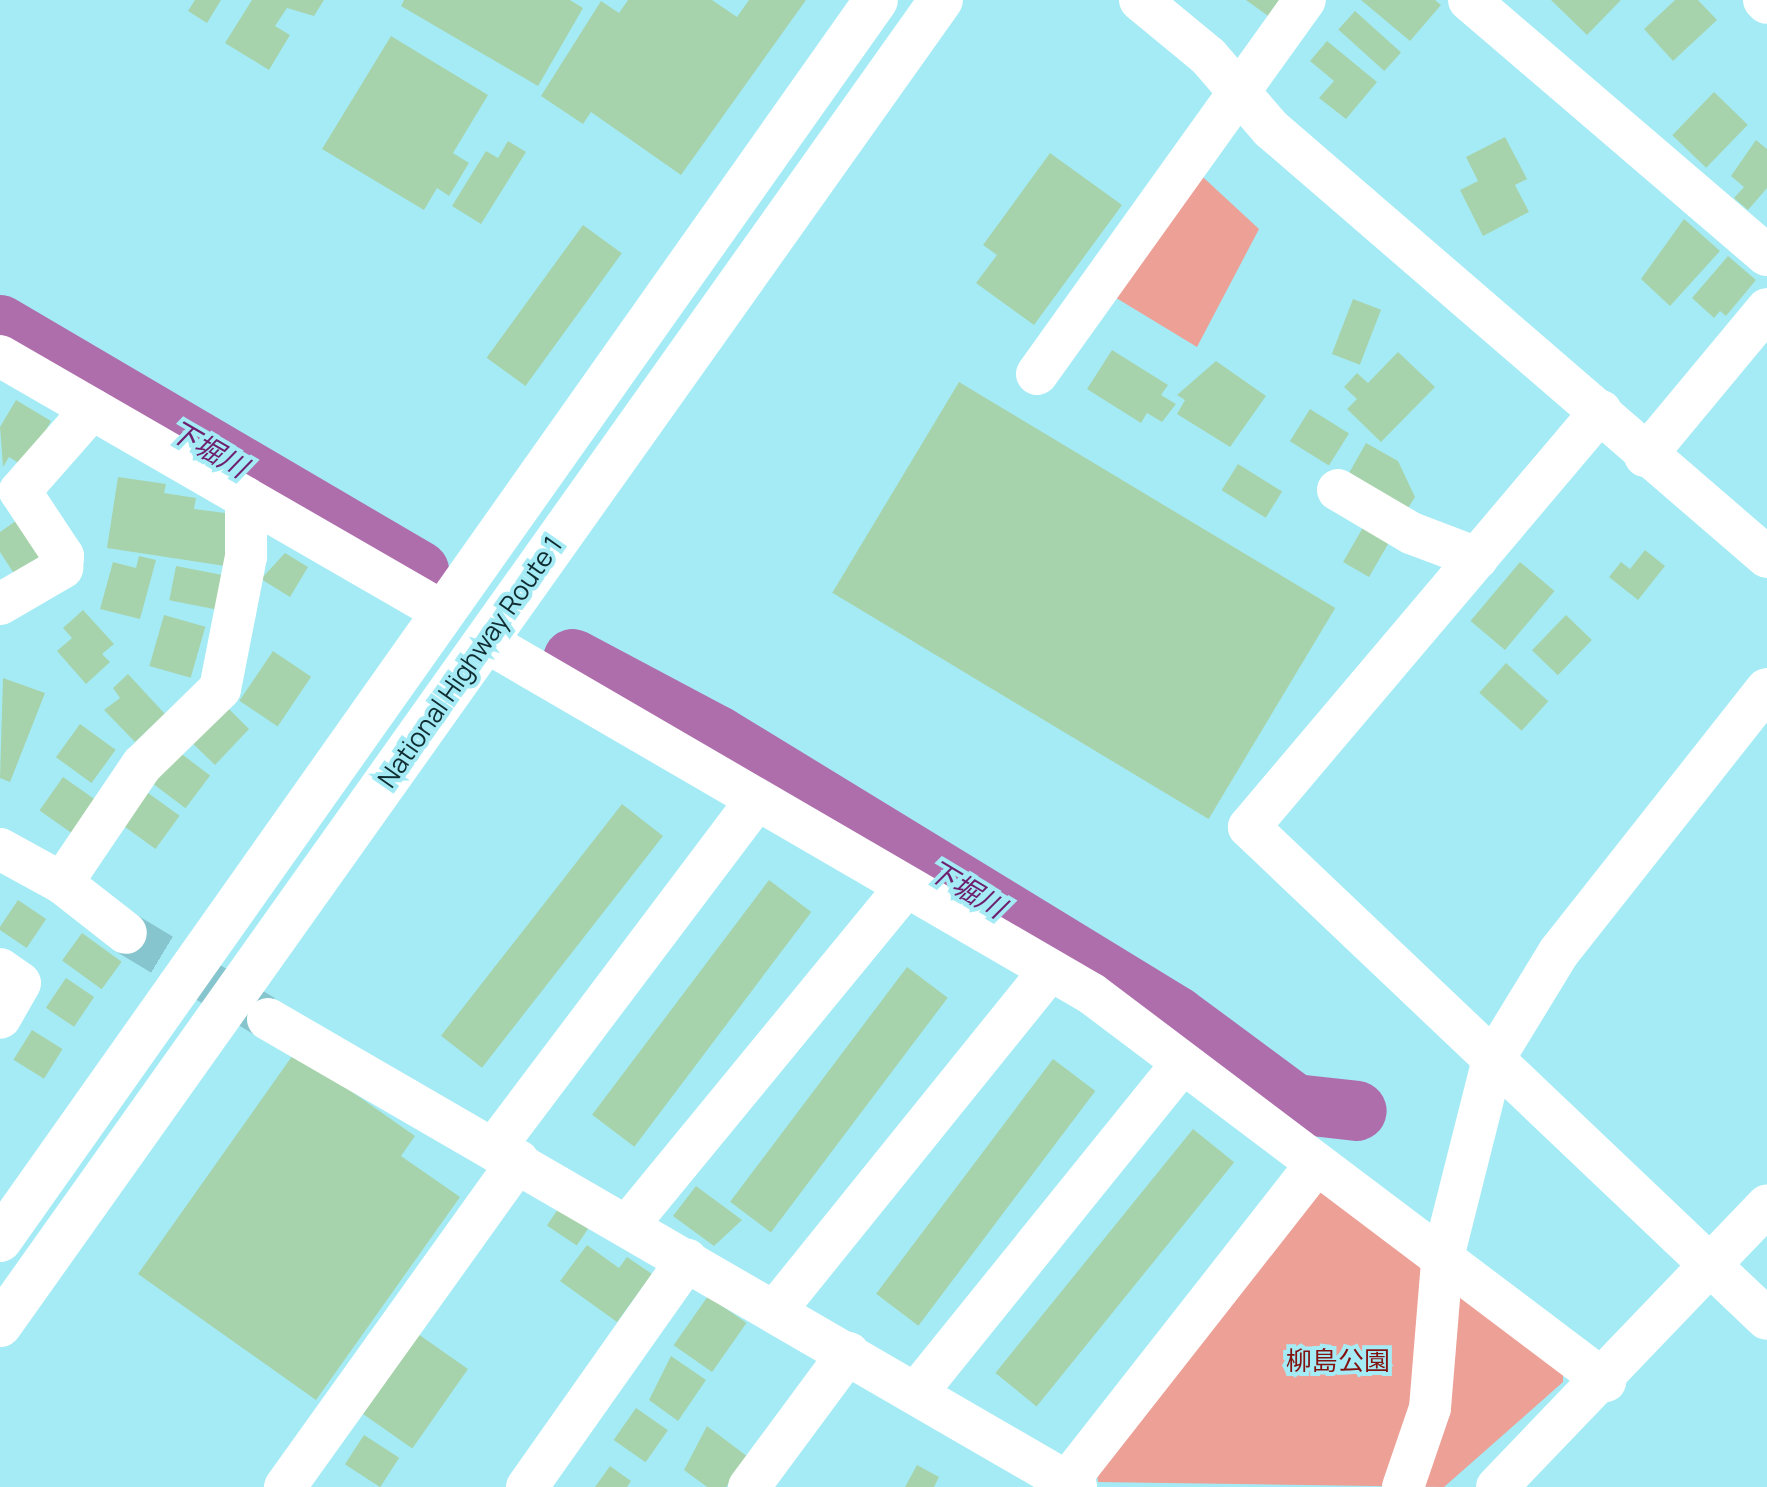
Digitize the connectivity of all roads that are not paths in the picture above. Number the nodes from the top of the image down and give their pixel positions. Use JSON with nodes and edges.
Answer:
{"nodes":[{"id":1,"x":876,"y":0,"type":"edge"},
{"id":2,"x":941,"y":0,"type":"edge"},
{"id":3,"x":1140,"y":0,"type":"edge"},
{"id":4,"x":1305,"y":0,"type":"edge"},
{"id":5,"x":1469,"y":0,"type":"edge"},
{"id":6,"x":1237,"y":90,"type":"junction"},
{"id":7,"x":1767,"y":255,"type":"edge"},
{"id":8,"x":1767,"y":309,"type":"edge"},
{"id":9,"x":0,"y":356,"type":"edge"},
{"id":10,"x":1037,"y":374,"type":"dead end"},
{"id":11,"x":92,"y":409,"type":"junction"},
{"id":12,"x":1601,"y":411,"type":"junction"},
{"id":13,"x":1645,"y":456,"type":"junction"},
{"id":14,"x":1338,"y":490,"type":"dead end"},
{"id":15,"x":246,"y":498,"type":"junction"},
{"id":16,"x":1767,"y":557,"type":"edge"},
{"id":17,"x":1477,"y":558,"type":"junction"},
{"id":18,"x":0,"y":604,"type":"edge"},
{"id":19,"x":440,"y":610,"type":"junction"},
{"id":20,"x":485,"y":641,"type":"junction"},
{"id":21,"x":1767,"y":689,"type":"edge"},
{"id":22,"x":756,"y":801,"type":"junction"},
{"id":23,"x":1,"y":853,"type":"edge"},
{"id":24,"x":62,"y":883,"type":"junction"},
{"id":25,"x":906,"y":887,"type":"junction"},
{"id":26,"x":126,"y":933,"type":"tunnel mouth"},
{"id":27,"x":0,"y":969,"type":"edge"},
{"id":28,"x":1050,"y":970,"type":"junction"},
{"id":29,"x":0,"y":1018,"type":"edge"},
{"id":30,"x":268,"y":1019,"type":"tunnel mouth"},
{"id":31,"x":1493,"y":1060,"type":"junction"},
{"id":32,"x":1182,"y":1064,"type":"junction"},
{"id":33,"x":506,"y":1154,"type":"junction"},
{"id":34,"x":1314,"y":1167,"type":"junction"},
{"id":35,"x":1767,"y":1205,"type":"edge"},
{"id":36,"x":628,"y":1225,"type":"junction"},
{"id":37,"x":0,"y":1240,"type":"edge"},
{"id":38,"x":687,"y":1260,"type":"junction"},
{"id":39,"x":1442,"y":1261,"type":"junction"},
{"id":40,"x":1712,"y":1269,"type":"junction"},
{"id":41,"x":775,"y":1311,"type":"junction"},
{"id":42,"x":1767,"y":1319,"type":"edge"},
{"id":43,"x":0,"y":1325,"type":"edge"},
{"id":44,"x":848,"y":1353,"type":"junction"},
{"id":45,"x":1605,"y":1381,"type":"junction"},
{"id":46,"x":917,"y":1392,"type":"junction"},
{"id":47,"x":304,"y":1480,"type":"edge"},
{"id":48,"x":1072,"y":1484,"type":"edge"},
{"id":49,"x":527,"y":1487,"type":"edge"},
{"id":50,"x":749,"y":1487,"type":"edge"},
{"id":51,"x":1403,"y":1487,"type":"edge"},
{"id":52,"x":1497,"y":1487,"type":"edge"}],
"edges":[{"from":1,"to":19,"type":"highway","name":"National Highway Route 1"},
{"from":2,"to":20,"type":"highway","name":"National Highway Route 1"},
{"from":3,"to":6,"type":"street"},
{"from":4,"to":6,"type":"street"},
{"from":5,"to":7,"type":"street"},
{"from":6,"to":10,"type":"street"},
{"from":6,"to":12,"type":"street"},
{"from":8,"to":13,"type":"street"},
{"from":9,"to":11,"type":"street"},
{"from":11,"to":15,"type":"street"},
{"from":11,"to":18,"type":"street"},
{"from":12,"to":13,"type":"street"},
{"from":12,"to":17,"type":"street"},
{"from":13,"to":16,"type":"street"},
{"from":14,"to":17,"type":"street"},
{"from":15,"to":19,"type":"street"},
{"from":15,"to":24,"type":"street"},
{"from":17,"to":31,"type":"street"},
{"from":19,"to":37,"type":"highway","name":"National Highway Route 1"},
{"from":20,"to":22,"type":"street"},
{"from":20,"to":43,"type":"highway","name":"National Highway Route 1"},
{"from":21,"to":31,"type":"street"},
{"from":22,"to":25,"type":"street"},
{"from":22,"to":33,"type":"street"},
{"from":23,"to":24,"type":"street"},
{"from":24,"to":26,"type":"street"},
{"from":25,"to":28,"type":"street"},
{"from":25,"to":36,"type":"street"},
{"from":27,"to":29,"type":"street"},
{"from":28,"to":32,"type":"street"},
{"from":28,"to":41,"type":"street"},
{"from":30,"to":33,"type":"street"},
{"from":31,"to":39,"type":"street"},
{"from":31,"to":40,"type":"street"},
{"from":32,"to":34,"type":"street"},
{"from":32,"to":46,"type":"street"},
{"from":33,"to":36,"type":"street"},
{"from":33,"to":47,"type":"street"},
{"from":34,"to":39,"type":"street"},
{"from":34,"to":48,"type":"street"},
{"from":35,"to":40,"type":"street"},
{"from":36,"to":38,"type":"street"},
{"from":38,"to":41,"type":"street"},
{"from":38,"to":49,"type":"street"},
{"from":39,"to":45,"type":"street"},
{"from":39,"to":51,"type":"street"},
{"from":40,"to":42,"type":"street"},
{"from":40,"to":45,"type":"street"},
{"from":41,"to":44,"type":"street"},
{"from":44,"to":46,"type":"street"},
{"from":44,"to":50,"type":"street"},
{"from":45,"to":52,"type":"street"},
{"from":46,"to":48,"type":"street"}]}
